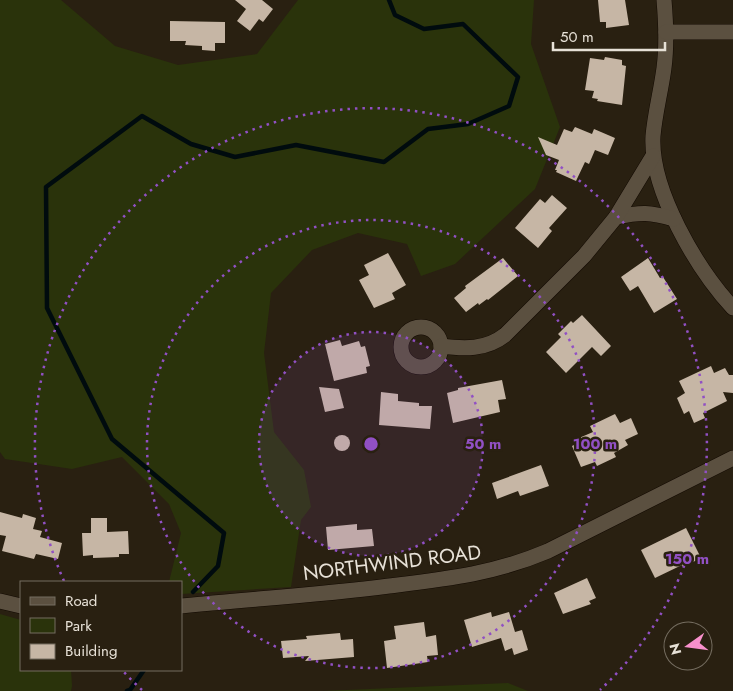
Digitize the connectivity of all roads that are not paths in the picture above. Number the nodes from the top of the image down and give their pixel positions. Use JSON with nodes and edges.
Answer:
{"nodes":[{"id":1,"x":664,"y":0,"type":"edge"},
{"id":2,"x":666,"y":32,"type":"junction"},
{"id":3,"x":733,"y":32,"type":"edge"},
{"id":4,"x":654,"y":156,"type":"junction"},
{"id":5,"x":616,"y":217,"type":"junction"},
{"id":6,"x":674,"y":218,"type":"junction"},
{"id":7,"x":733,"y":308,"type":"edge"},
{"id":8,"x":441,"y":346,"type":"dead end"},
{"id":9,"x":733,"y":458,"type":"edge"},
{"id":10,"x":0,"y":602,"type":"edge"},
{"id":11,"x":20,"y":606,"type":"edge"},
{"id":12,"x":182,"y":606,"type":"edge"}],
"edges":[{"from":1,"to":2,"type":"street"},
{"from":2,"to":3,"type":"street"},
{"from":2,"to":4,"type":"street"},
{"from":4,"to":5,"type":"street"},
{"from":4,"to":6,"type":"street"},
{"from":5,"to":6,"type":"street"},
{"from":5,"to":8,"type":"street"},
{"from":6,"to":7,"type":"street"},
{"from":9,"to":12,"type":"street","name":"NORTHWIND ROAD"},
{"from":10,"to":11,"type":"street"}]}
